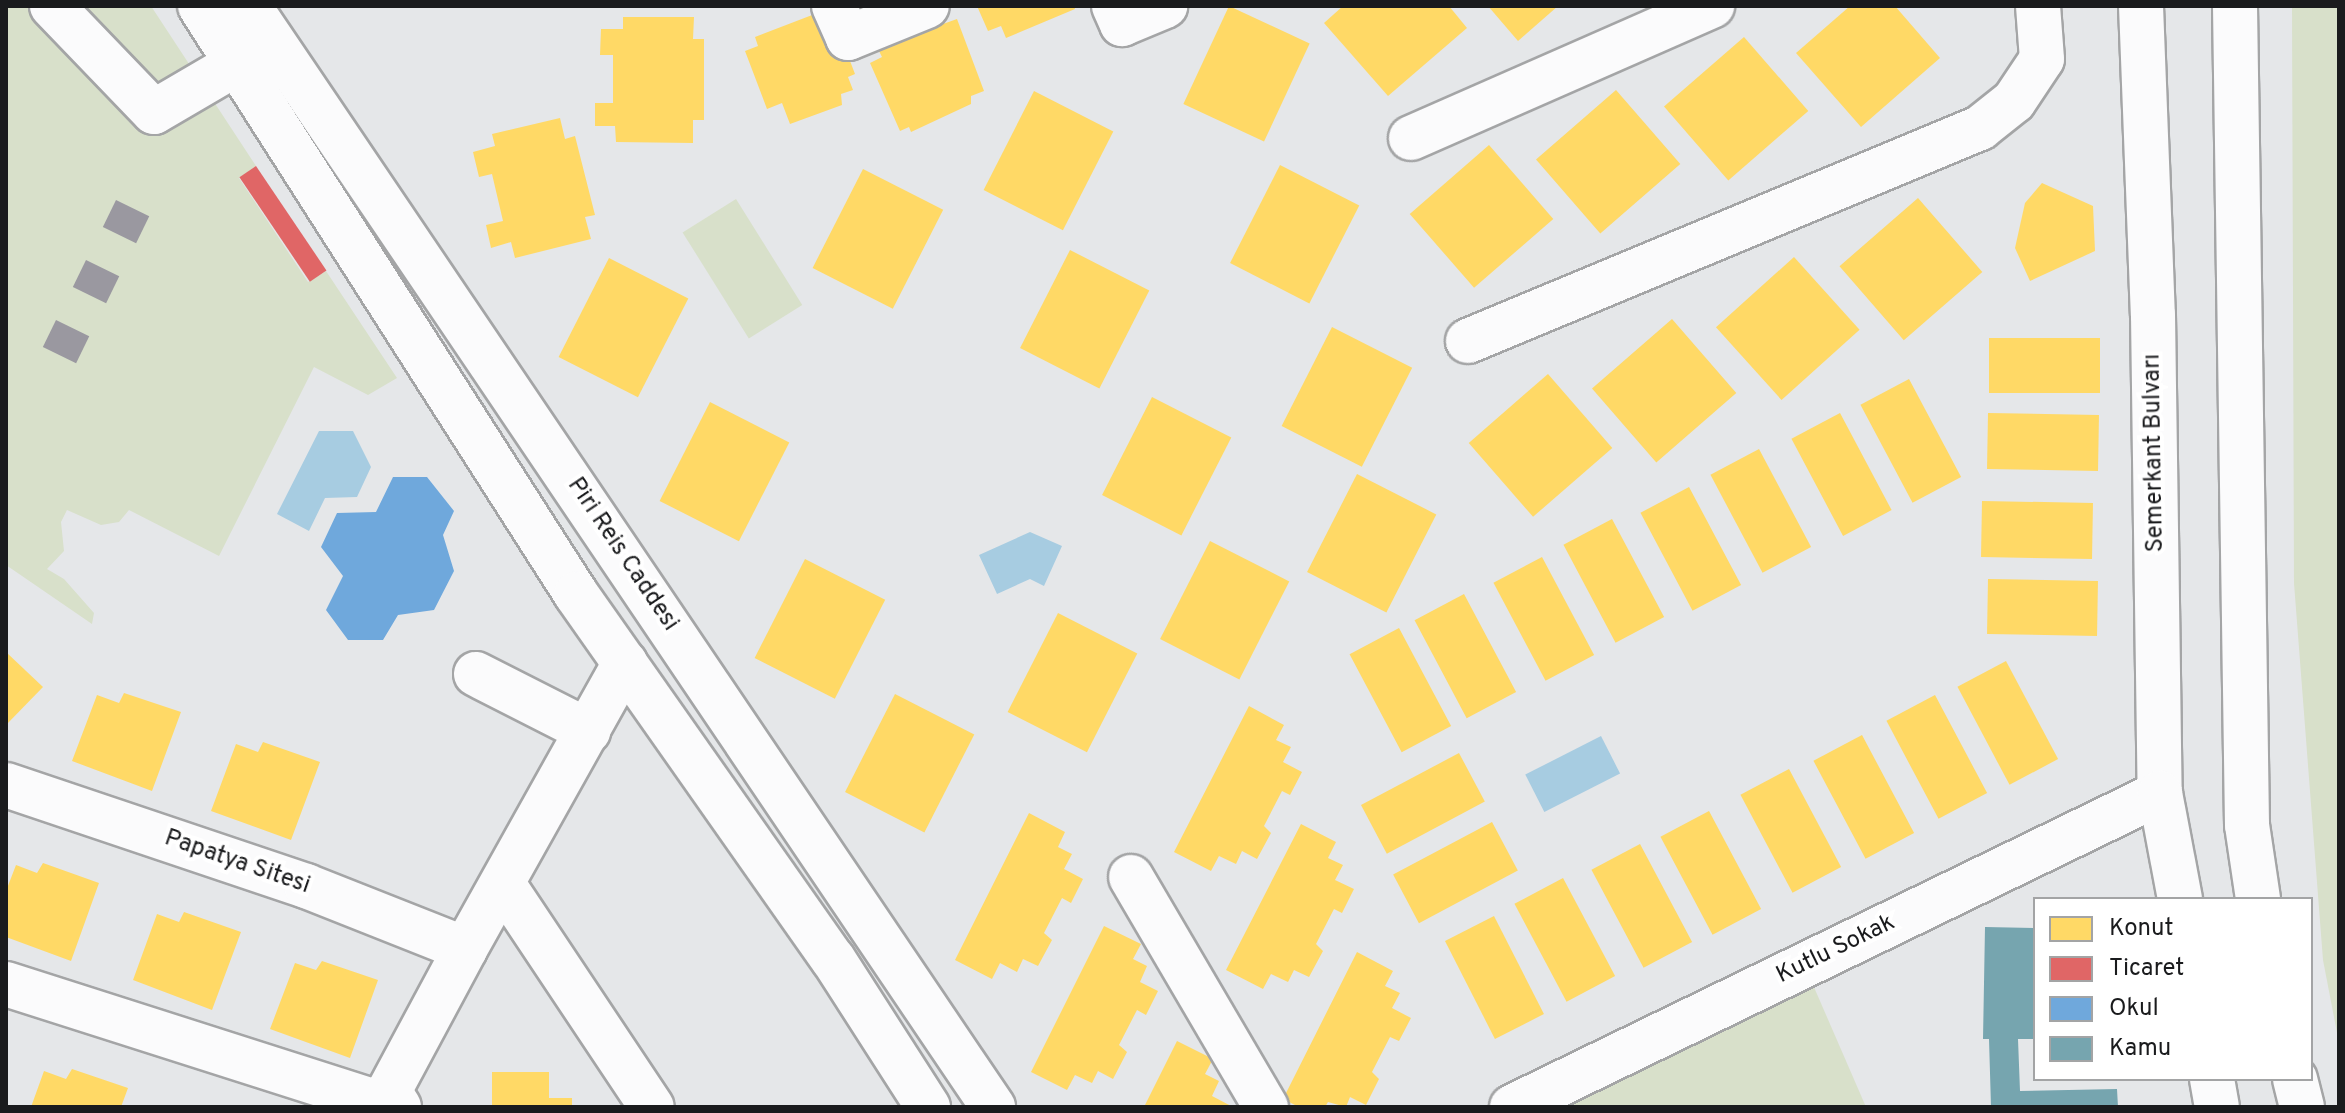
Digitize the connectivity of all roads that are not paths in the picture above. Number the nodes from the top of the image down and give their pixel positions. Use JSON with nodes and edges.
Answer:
{"nodes":[{"id":1,"x":52,"y":6,"type":"edge"},
{"id":2,"x":200,"y":6,"type":"edge"},
{"id":3,"x":249,"y":6,"type":"edge"},
{"id":4,"x":834,"y":6,"type":"edge"},
{"id":5,"x":927,"y":6,"type":"edge"},
{"id":6,"x":1114,"y":6,"type":"edge"},
{"id":7,"x":1165,"y":6,"type":"edge"},
{"id":8,"x":1712,"y":6,"type":"edge"},
{"id":9,"x":2038,"y":6,"type":"edge"},
{"id":10,"x":2141,"y":6,"type":"edge"},
{"id":11,"x":2235,"y":6,"type":"edge"},
{"id":12,"x":236,"y":64,"type":"junction"},
{"id":13,"x":1411,"y":138,"type":"dead end"},
{"id":14,"x":1468,"y":341,"type":"dead end"},
{"id":15,"x":625,"y":663,"type":"junction"},
{"id":16,"x":476,"y":674,"type":"dead end"},
{"id":17,"x":588,"y":731,"type":"junction"},
{"id":18,"x":6,"y":785,"type":"edge"},
{"id":19,"x":2160,"y":793,"type":"junction"},
{"id":20,"x":1131,"y":877,"type":"dead end"},
{"id":21,"x":503,"y":884,"type":"junction"},
{"id":22,"x":2180,"y":897,"type":"edge"},
{"id":23,"x":2258,"y":897,"type":"edge"},
{"id":24,"x":465,"y":949,"type":"junction"},
{"id":25,"x":6,"y":984,"type":"edge"},
{"id":26,"x":2212,"y":1081,"type":"edge"},
{"id":27,"x":2296,"y":1081,"type":"edge"},
{"id":28,"x":388,"y":1102,"type":"edge"},
{"id":29,"x":1520,"y":1105,"type":"edge"},
{"id":30,"x":652,"y":1107,"type":"edge"},
{"id":31,"x":928,"y":1107,"type":"edge"},
{"id":32,"x":993,"y":1107,"type":"edge"},
{"id":33,"x":1266,"y":1107,"type":"edge"},
{"id":34,"x":2217,"y":1107,"type":"edge"},
{"id":35,"x":2302,"y":1107,"type":"edge"}],
"edges":[{"from":1,"to":12,"type":"street"},
{"from":2,"to":12,"type":"street"},
{"from":3,"to":32,"type":"street","name":"Piri Reis Caddesi"},
{"from":4,"to":5,"type":"street"},
{"from":6,"to":7,"type":"street"},
{"from":8,"to":13,"type":"street"},
{"from":9,"to":14,"type":"street"},
{"from":10,"to":19,"type":"street","name":"Semerkant Bulvarı"},
{"from":11,"to":23,"type":"street"},
{"from":12,"to":15,"type":"street"},
{"from":15,"to":17,"type":"street"},
{"from":15,"to":31,"type":"street"},
{"from":16,"to":17,"type":"street"},
{"from":17,"to":21,"type":"street"},
{"from":18,"to":24,"type":"street","name":"Papatya Sitesi"},
{"from":19,"to":22,"type":"street","name":"Semerkant Bulvarı"},
{"from":19,"to":29,"type":"street","name":"Kutlu Sokak"},
{"from":20,"to":33,"type":"street"},
{"from":21,"to":24,"type":"street"},
{"from":21,"to":30,"type":"street"},
{"from":24,"to":28,"type":"street"},
{"from":25,"to":28,"type":"street"},
{"from":26,"to":34,"type":"street"},
{"from":27,"to":35,"type":"street"}]}
